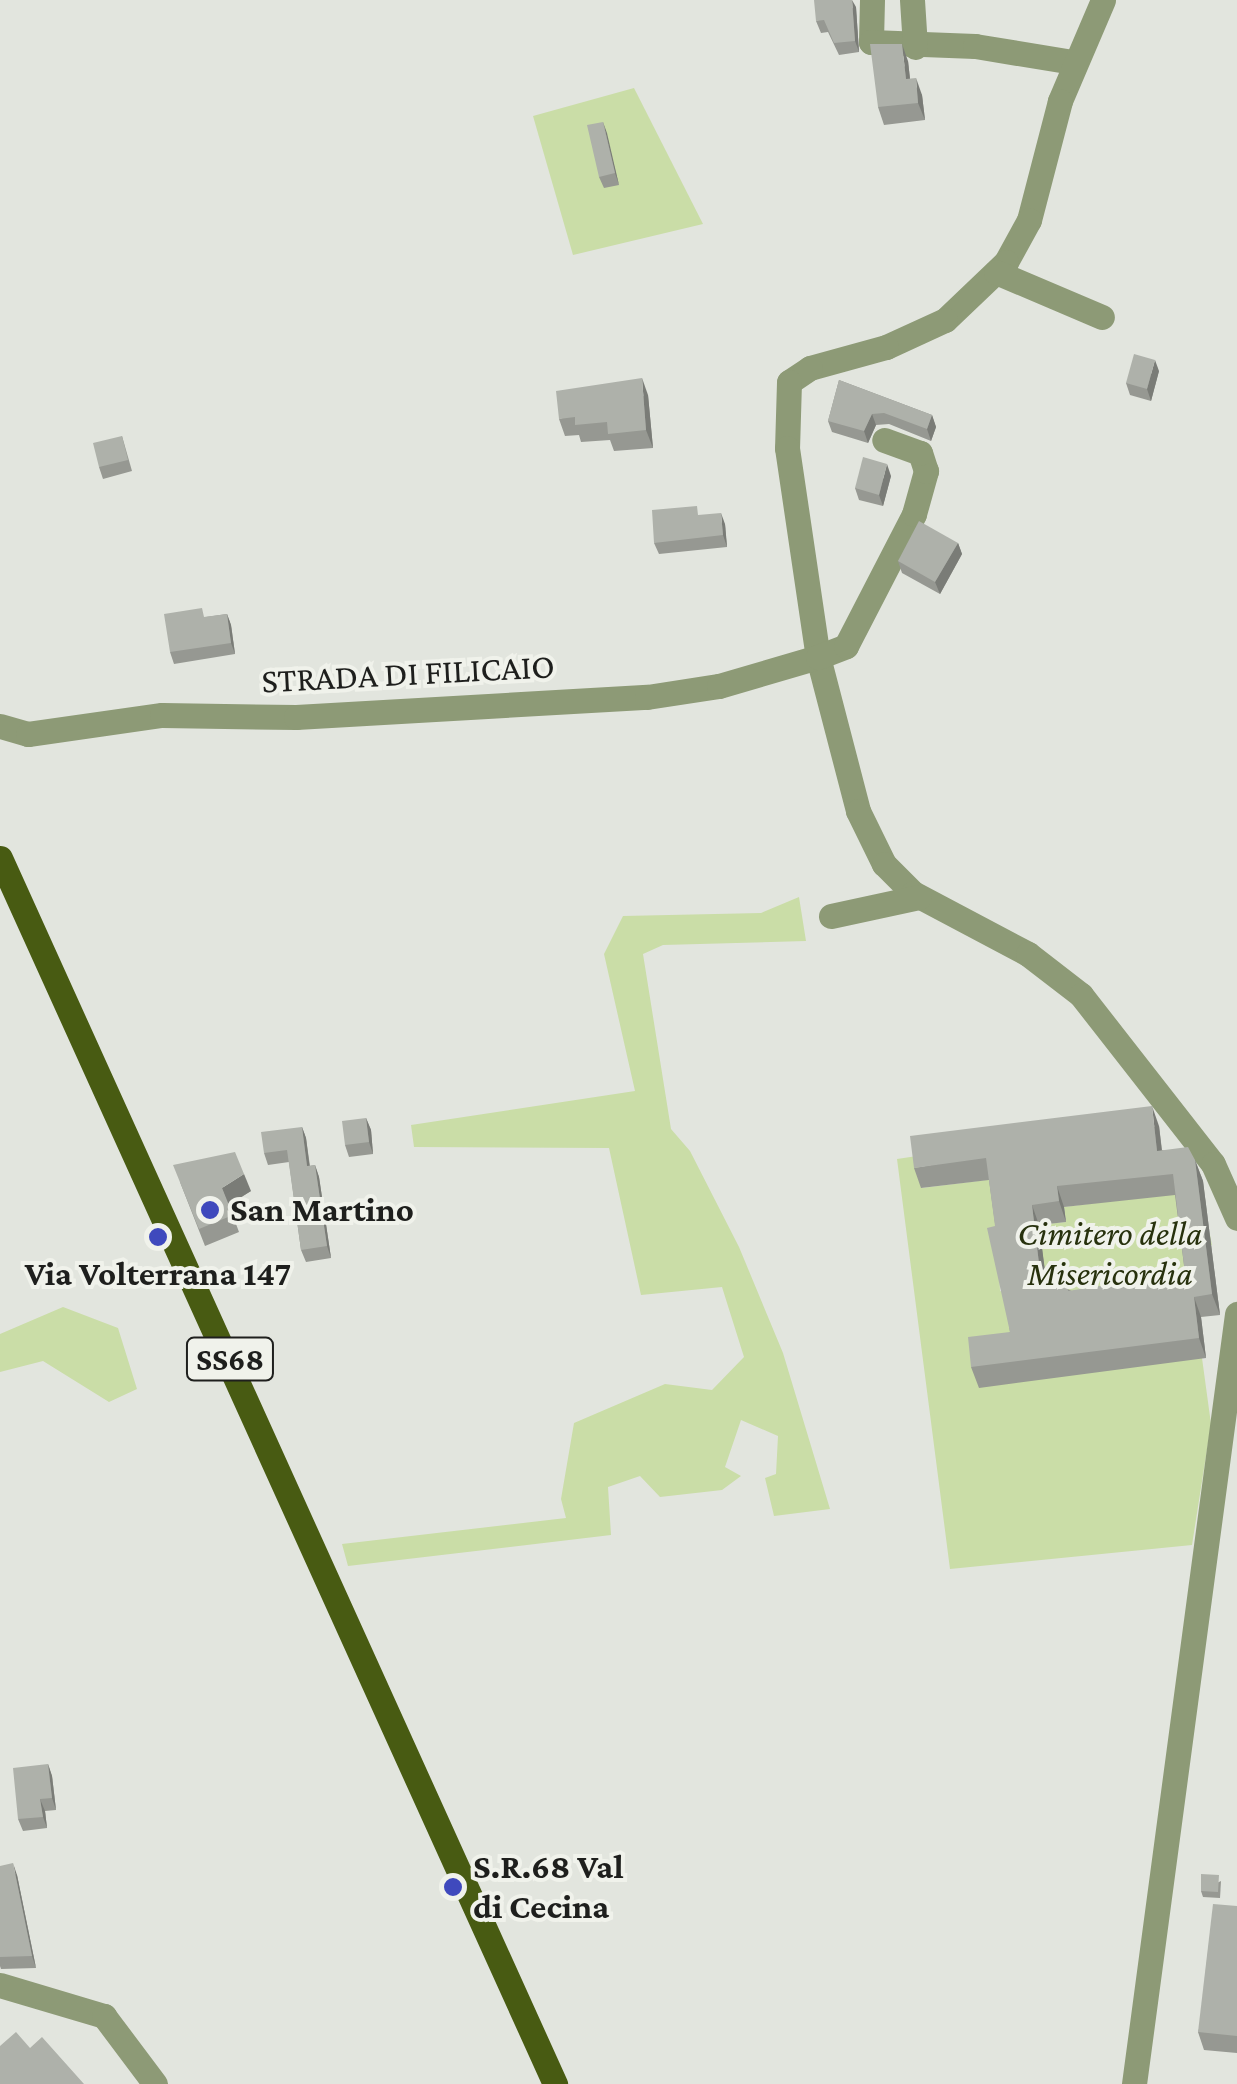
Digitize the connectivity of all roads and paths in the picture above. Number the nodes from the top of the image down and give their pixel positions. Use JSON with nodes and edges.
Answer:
{"nodes":[{"id":1,"x":872,"y":0,"type":"edge"},
{"id":2,"x":912,"y":0,"type":"edge"},
{"id":3,"x":1103,"y":0,"type":"edge"},
{"id":4,"x":914,"y":47,"type":"junction"},
{"id":5,"x":1073,"y":62,"type":"junction"},
{"id":6,"x":996,"y":272,"type":"junction"},
{"id":7,"x":1102,"y":318,"type":"dead end"},
{"id":8,"x":884,"y":440,"type":"dead end"},
{"id":9,"x":818,"y":657,"type":"junction"},
{"id":10,"x":0,"y":726,"type":"edge"},
{"id":11,"x":0,"y":858,"type":"edge"},
{"id":12,"x":920,"y":896,"type":"junction"},
{"id":13,"x":831,"y":916,"type":"dead end"},
{"id":14,"x":1237,"y":1218,"type":"edge"},
{"id":15,"x":1237,"y":1314,"type":"edge"},
{"id":16,"x":0,"y":1984,"type":"edge"},
{"id":17,"x":154,"y":2084,"type":"edge"},
{"id":18,"x":555,"y":2084,"type":"edge"},
{"id":19,"x":1134,"y":2084,"type":"edge"}],
"edges":[{"from":1,"to":4,"type":"street"},
{"from":2,"to":4,"type":"street"},
{"from":3,"to":5,"type":"street"},
{"from":4,"to":5,"type":"street"},
{"from":5,"to":6,"type":"street"},
{"from":6,"to":7,"type":"street"},
{"from":6,"to":9,"type":"street"},
{"from":8,"to":9,"type":"street"},
{"from":9,"to":10,"type":"street","name":"STRADA DI FILICAIO"},
{"from":9,"to":12,"type":"street"},
{"from":11,"to":18,"type":"main road","number":"SS68"},
{"from":12,"to":13,"type":"street"},
{"from":12,"to":14,"type":"street"},
{"from":15,"to":19,"type":"street"},
{"from":16,"to":17,"type":"street"}]}
